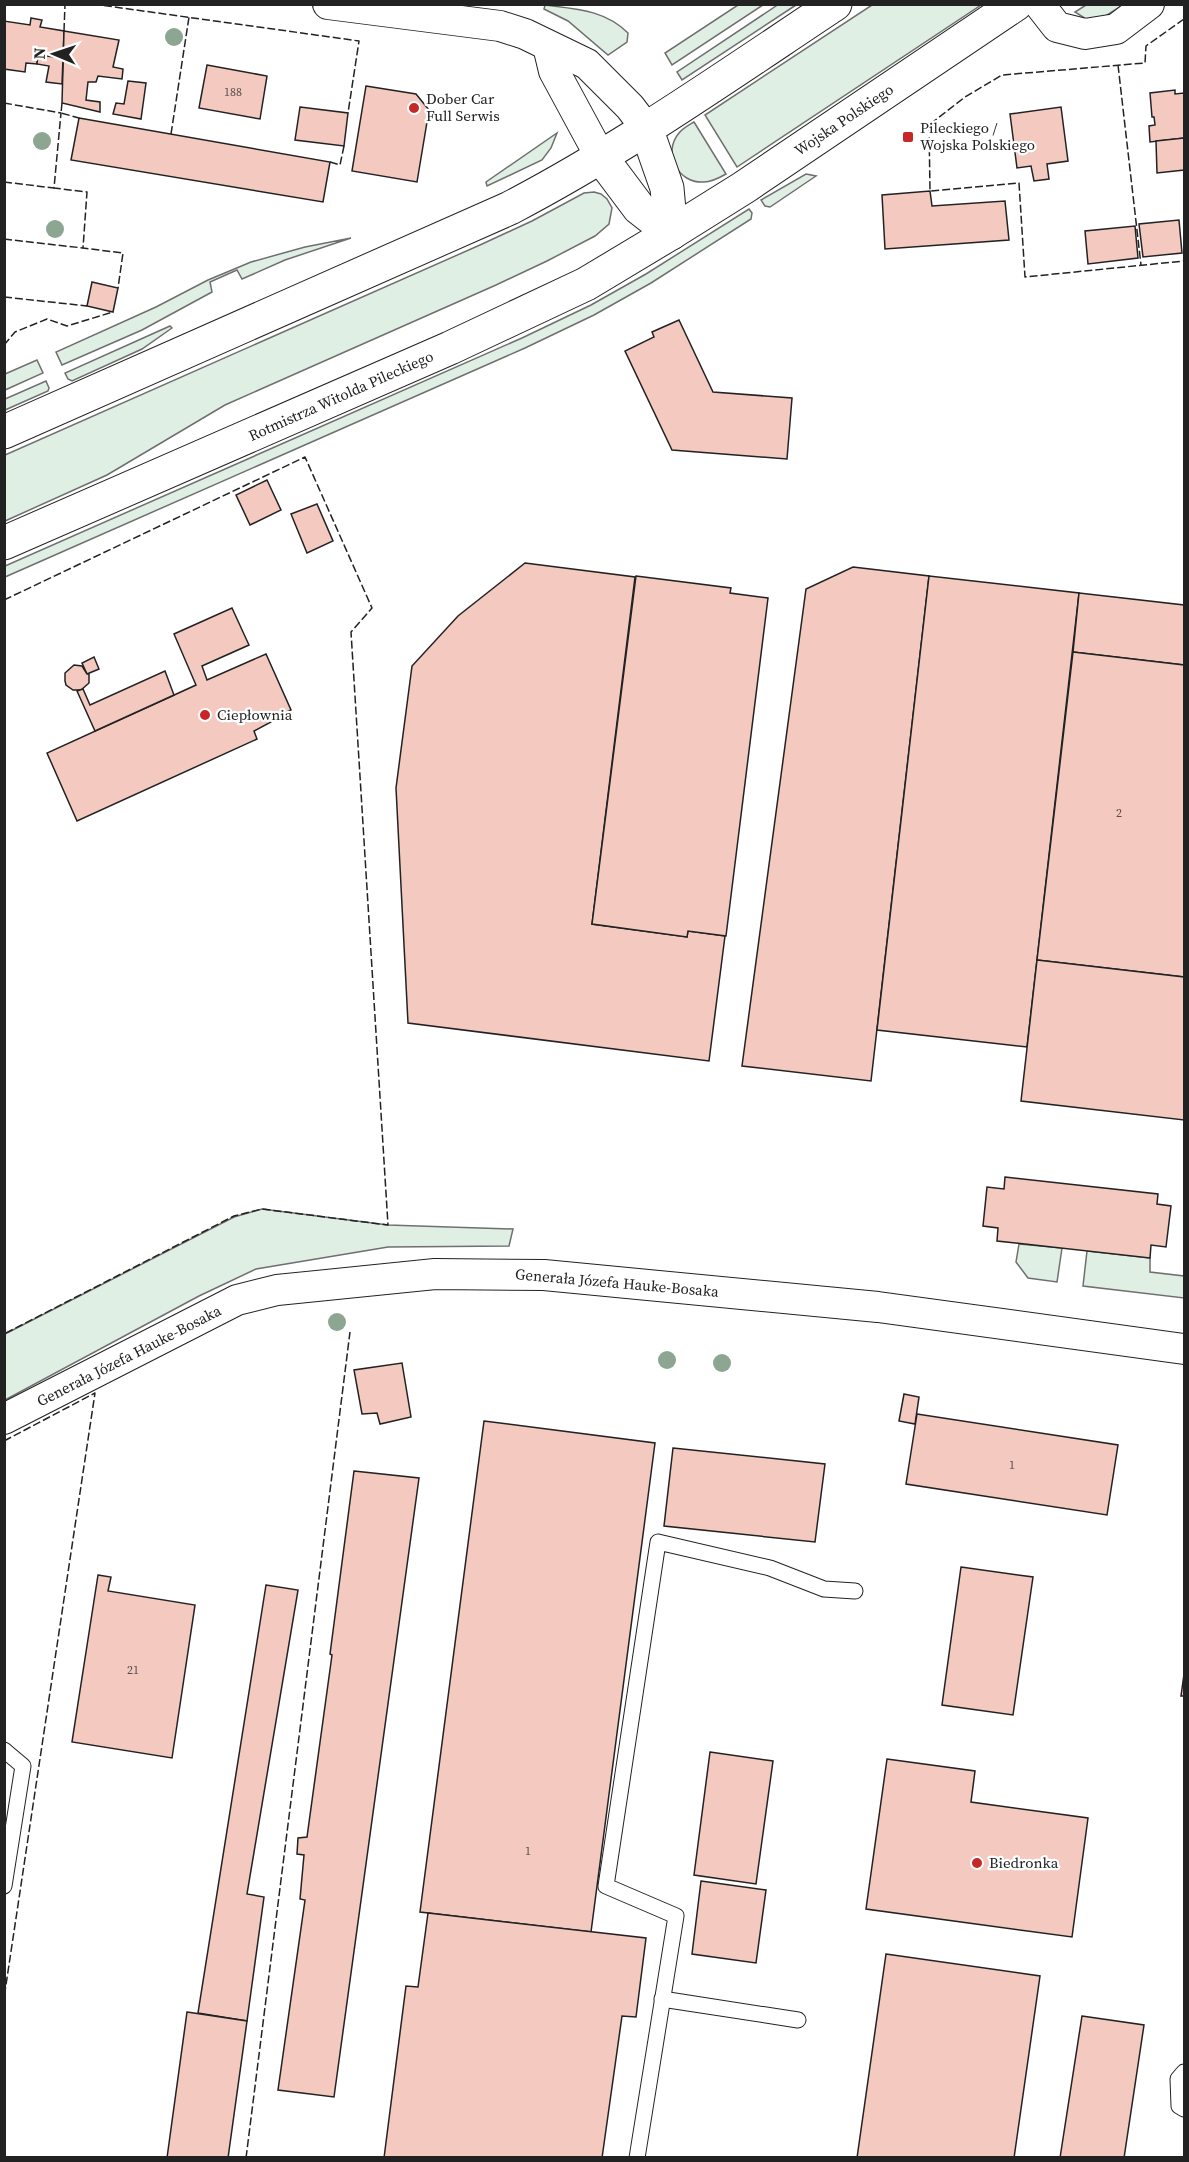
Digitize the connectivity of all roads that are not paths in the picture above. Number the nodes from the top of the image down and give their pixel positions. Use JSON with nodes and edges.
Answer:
{"nodes":[{"id":1,"x":328,"y":4,"type":"edge"},
{"id":2,"x":835,"y":4,"type":"edge"},
{"id":3,"x":1016,"y":4,"type":"edge"},
{"id":4,"x":1039,"y":4,"type":"edge"},
{"id":5,"x":1149,"y":4,"type":"edge"},
{"id":6,"x":548,"y":46,"type":"junction"},
{"id":7,"x":646,"y":128,"type":"junction"},
{"id":8,"x":600,"y":156,"type":"junction"},
{"id":9,"x":671,"y":234,"type":"junction"},
{"id":10,"x":4,"y":432,"type":"edge"},
{"id":11,"x":4,"y":543,"type":"edge"},
{"id":12,"x":1185,"y":1349,"type":"edge"},
{"id":13,"x":4,"y":1419,"type":"edge"},
{"id":14,"x":855,"y":1591,"type":"dead end"},
{"id":15,"x":4,"y":1750,"type":"edge"},
{"id":16,"x":4,"y":1886,"type":"edge"},
{"id":17,"x":662,"y":1999,"type":"junction"},
{"id":18,"x":798,"y":2020,"type":"dead end"},
{"id":19,"x":1185,"y":2072,"type":"edge"},
{"id":20,"x":1185,"y":2109,"type":"edge"},
{"id":21,"x":637,"y":2157,"type":"edge"}],
"edges":[{"from":1,"to":6,"type":"street"},
{"from":2,"to":7,"type":"main road"},
{"from":3,"to":9,"type":"main road","name":"Wojska Polskiego"},
{"from":4,"to":5,"type":"street"},
{"from":6,"to":7,"type":"street"},
{"from":6,"to":8,"type":"street"},
{"from":7,"to":8,"type":"main road"},
{"from":7,"to":9,"type":"main road"},
{"from":8,"to":9,"type":"main road"},
{"from":8,"to":10,"type":"main road"},
{"from":9,"to":11,"type":"main road","name":"Rotmistrza Witolda Pileckiego"},
{"from":12,"to":13,"type":"street","name":"Generała Józefa Hauke-Bosaka"},
{"from":14,"to":17,"type":"lane"},
{"from":15,"to":16,"type":"lane"},
{"from":17,"to":18,"type":"lane"},
{"from":17,"to":21,"type":"lane"},
{"from":19,"to":20,"type":"lane"}]}
